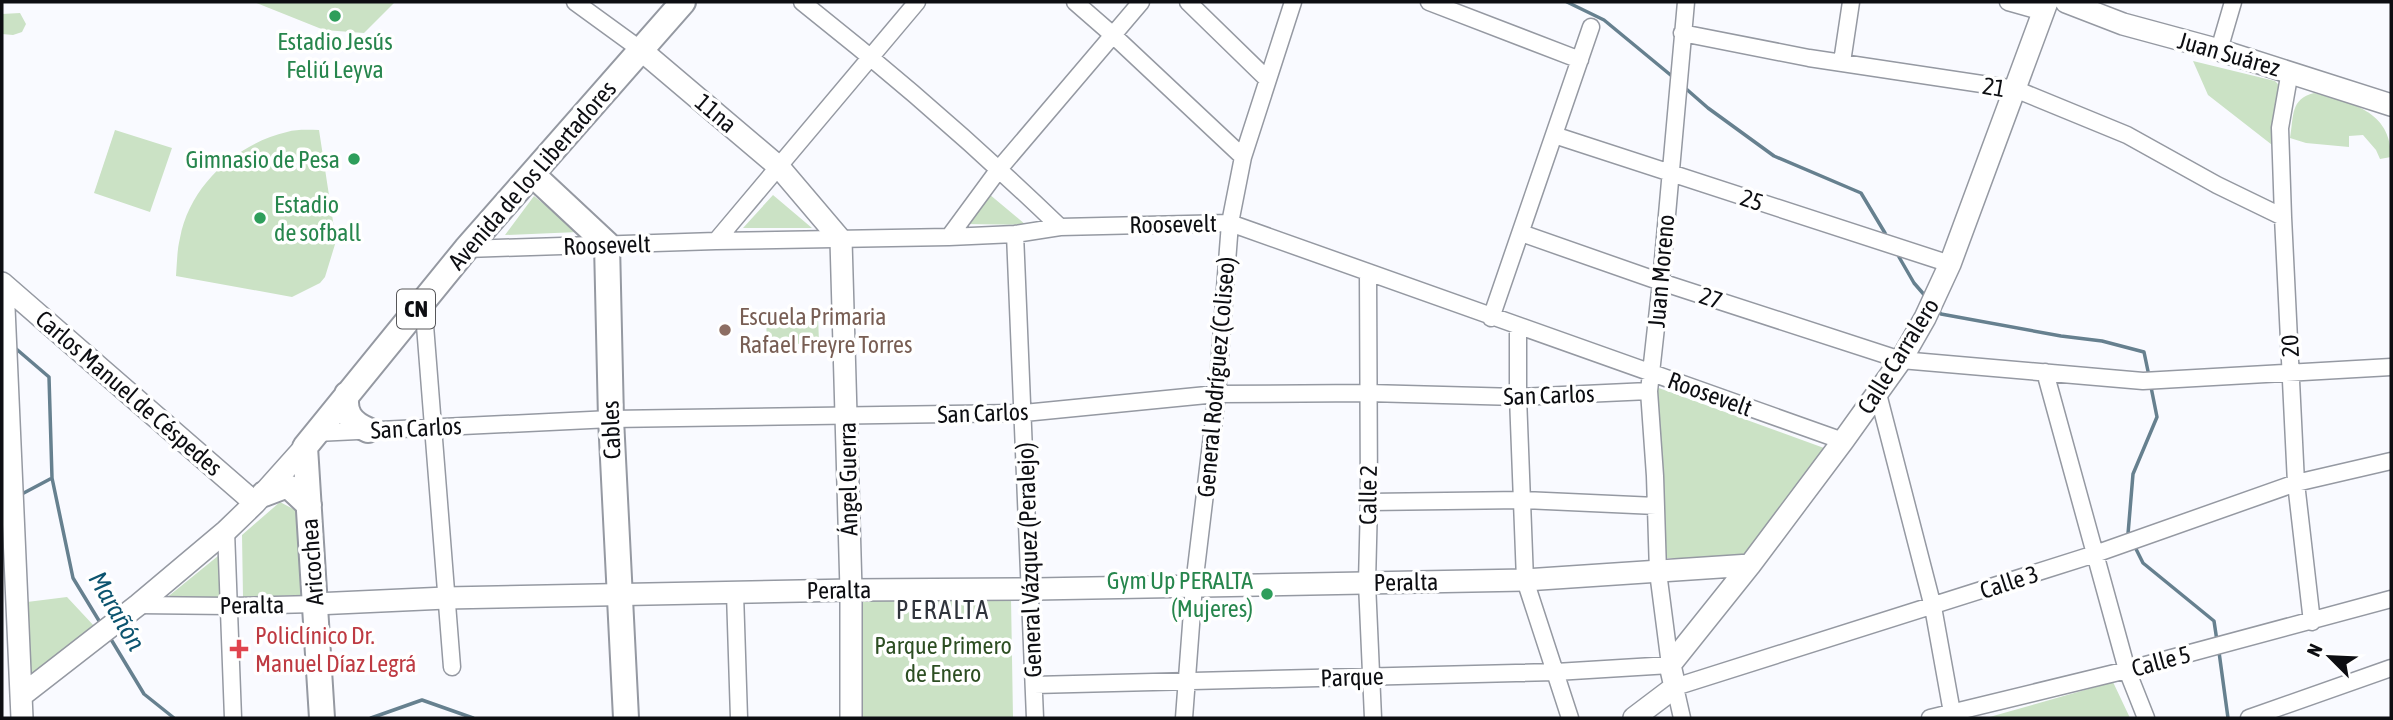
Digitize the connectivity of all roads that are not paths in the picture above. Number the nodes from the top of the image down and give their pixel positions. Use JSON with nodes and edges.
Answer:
{"nodes":[{"id":1,"x":575,"y":2,"type":"edge"},
{"id":2,"x":683,"y":2,"type":"edge"},
{"id":3,"x":802,"y":2,"type":"edge"},
{"id":4,"x":916,"y":2,"type":"edge"},
{"id":5,"x":1075,"y":2,"type":"edge"},
{"id":6,"x":1141,"y":2,"type":"edge"},
{"id":7,"x":1188,"y":2,"type":"edge"},
{"id":8,"x":1293,"y":2,"type":"edge"},
{"id":9,"x":1429,"y":2,"type":"edge"},
{"id":10,"x":1686,"y":2,"type":"edge"},
{"id":11,"x":1851,"y":2,"type":"edge"},
{"id":12,"x":2008,"y":2,"type":"edge"},
{"id":13,"x":2066,"y":2,"type":"edge"},
{"id":14,"x":2233,"y":2,"type":"edge"},
{"id":15,"x":2045,"y":7,"type":"edge"},
{"id":16,"x":1591,"y":27,"type":"dead end"},
{"id":17,"x":1682,"y":33,"type":"junction"},
{"id":18,"x":1114,"y":36,"type":"junction"},
{"id":19,"x":641,"y":50,"type":"junction"},
{"id":20,"x":2220,"y":50,"type":"junction"},
{"id":21,"x":872,"y":57,"type":"junction"},
{"id":22,"x":1580,"y":60,"type":"junction"},
{"id":23,"x":1842,"y":62,"type":"junction"},
{"id":24,"x":2290,"y":71,"type":"junction"},
{"id":25,"x":1267,"y":79,"type":"junction"},
{"id":26,"x":2015,"y":89,"type":"junction"},
{"id":27,"x":2391,"y":105,"type":"edge"},
{"id":28,"x":1554,"y":135,"type":"junction"},
{"id":29,"x":1243,"y":157,"type":"junction"},
{"id":30,"x":779,"y":167,"type":"junction"},
{"id":31,"x":999,"y":169,"type":"junction"},
{"id":32,"x":1670,"y":173,"type":"junction"},
{"id":33,"x":532,"y":174,"type":"junction"},
{"id":34,"x":2283,"y":216,"type":"junction"},
{"id":35,"x":1230,"y":223,"type":"junction"},
{"id":36,"x":1060,"y":227,"type":"junction"},
{"id":37,"x":1521,"y":233,"type":"junction"},
{"id":38,"x":1015,"y":234,"type":"junction"},
{"id":39,"x":949,"y":237,"type":"junction"},
{"id":40,"x":841,"y":240,"type":"junction"},
{"id":41,"x":716,"y":241,"type":"junction"},
{"id":42,"x":607,"y":244,"type":"junction"},
{"id":43,"x":466,"y":249,"type":"junction"},
{"id":44,"x":1950,"y":264,"type":"junction"},
{"id":45,"x":1368,"y":272,"type":"junction"},
{"id":46,"x":1661,"y":282,"type":"junction"},
{"id":47,"x":2,"y":284,"type":"edge"},
{"id":48,"x":423,"y":300,"type":"junction"},
{"id":49,"x":35,"y":312,"type":"junction"},
{"id":50,"x":1491,"y":317,"type":"junction"},
{"id":51,"x":4,"y":318,"type":"junction"},
{"id":52,"x":1518,"y":326,"type":"junction"},
{"id":53,"x":1901,"y":360,"type":"junction"},
{"id":54,"x":2391,"y":367,"type":"edge"},
{"id":55,"x":2045,"y":372,"type":"junction"},
{"id":56,"x":2292,"y":372,"type":"junction"},
{"id":57,"x":1651,"y":373,"type":"junction"},
{"id":58,"x":1649,"y":391,"type":"junction"},
{"id":59,"x":1368,"y":393,"type":"junction"},
{"id":60,"x":347,"y":394,"type":"junction"},
{"id":61,"x":1217,"y":394,"type":"junction"},
{"id":62,"x":1878,"y":394,"type":"junction"},
{"id":63,"x":1518,"y":397,"type":"junction"},
{"id":64,"x":5,"y":413,"type":"edge"},
{"id":65,"x":1024,"y":413,"type":"junction"},
{"id":66,"x":847,"y":416,"type":"junction"},
{"id":67,"x":611,"y":419,"type":"junction"},
{"id":68,"x":434,"y":427,"type":"junction"},
{"id":69,"x":368,"y":430,"type":"junction"},
{"id":70,"x":310,"y":440,"type":"junction"},
{"id":71,"x":1843,"y":441,"type":"junction"},
{"id":72,"x":2391,"y":461,"type":"edge"},
{"id":73,"x":2296,"y":483,"type":"junction"},
{"id":74,"x":260,"y":498,"type":"junction"},
{"id":75,"x":1523,"y":499,"type":"junction"},
{"id":76,"x":1369,"y":502,"type":"junction"},
{"id":77,"x":309,"y":505,"type":"junction"},
{"id":78,"x":1656,"y":506,"type":"junction"},
{"id":79,"x":226,"y":531,"type":"junction"},
{"id":80,"x":2095,"y":554,"type":"junction"},
{"id":81,"x":1750,"y":565,"type":"junction"},
{"id":82,"x":1658,"y":572,"type":"junction"},
{"id":83,"x":1525,"y":580,"type":"junction"},
{"id":84,"x":1367,"y":583,"type":"junction"},
{"id":85,"x":1194,"y":585,"type":"junction"},
{"id":86,"x":1029,"y":589,"type":"junction"},
{"id":87,"x":851,"y":590,"type":"junction"},
{"id":88,"x":735,"y":593,"type":"junction"},
{"id":89,"x":618,"y":596,"type":"junction"},
{"id":90,"x":446,"y":598,"type":"junction"},
{"id":91,"x":2391,"y":599,"type":"edge"},
{"id":92,"x":315,"y":604,"type":"junction"},
{"id":93,"x":230,"y":606,"type":"junction"},
{"id":94,"x":1933,"y":607,"type":"junction"},
{"id":95,"x":130,"y":611,"type":"junction"},
{"id":96,"x":2312,"y":622,"type":"junction"},
{"id":97,"x":1670,"y":665,"type":"junction"},
{"id":98,"x":452,"y":667,"type":"dead end"},
{"id":99,"x":2391,"y":668,"type":"edge"},
{"id":100,"x":2127,"y":670,"type":"junction"},
{"id":101,"x":1556,"y":672,"type":"junction"},
{"id":102,"x":1371,"y":676,"type":"junction"},
{"id":103,"x":1187,"y":682,"type":"junction"},
{"id":104,"x":1034,"y":685,"type":"junction"},
{"id":105,"x":1675,"y":687,"type":"junction"},
{"id":106,"x":21,"y":696,"type":"junction"},
{"id":107,"x":233,"y":714,"type":"edge"},
{"id":108,"x":1953,"y":716,"type":"edge"},
{"id":109,"x":322,"y":717,"type":"edge"},
{"id":110,"x":22,"y":718,"type":"edge"},
{"id":111,"x":625,"y":718,"type":"edge"},
{"id":112,"x":739,"y":718,"type":"edge"},
{"id":113,"x":851,"y":718,"type":"edge"},
{"id":114,"x":1035,"y":718,"type":"edge"},
{"id":115,"x":1184,"y":718,"type":"edge"},
{"id":116,"x":1373,"y":718,"type":"edge"},
{"id":117,"x":1570,"y":718,"type":"edge"},
{"id":118,"x":1634,"y":718,"type":"edge"},
{"id":119,"x":1682,"y":718,"type":"edge"},
{"id":120,"x":1930,"y":718,"type":"edge"},
{"id":121,"x":2146,"y":718,"type":"edge"},
{"id":122,"x":2249,"y":718,"type":"edge"}],
"edges":[{"from":1,"to":19,"type":"street","name":"11na"},
{"from":2,"to":19,"type":"main road","name":"Avenida de los Libertadores","number":"CN"},
{"from":3,"to":21,"type":"street"},
{"from":4,"to":21,"type":"street"},
{"from":5,"to":18,"type":"street"},
{"from":6,"to":18,"type":"street"},
{"from":7,"to":25,"type":"street"},
{"from":8,"to":25,"type":"street","name":"General Rodríguez (Coliseo)"},
{"from":9,"to":22,"type":"street"},
{"from":10,"to":17,"type":"street","name":"Juan Moreno"},
{"from":11,"to":23,"type":"street"},
{"from":12,"to":15,"type":"street"},
{"from":13,"to":20,"type":"street","name":"Juan Suárez"},
{"from":14,"to":20,"type":"street"},
{"from":15,"to":26,"type":"street","name":"Calle Carralero"},
{"from":16,"to":22,"type":"street"},
{"from":17,"to":23,"type":"street","name":"21"},
{"from":17,"to":32,"type":"street","name":"Juan Moreno"},
{"from":18,"to":29,"type":"street"},
{"from":18,"to":31,"type":"street"},
{"from":19,"to":30,"type":"street","name":"11na"},
{"from":19,"to":33,"type":"main road","name":"Avenida de los Libertadores","number":"CN"},
{"from":20,"to":24,"type":"street","name":"Juan Suárez"},
{"from":21,"to":30,"type":"street"},
{"from":21,"to":31,"type":"street"},
{"from":22,"to":28,"type":"street"},
{"from":23,"to":26,"type":"street","name":"21"},
{"from":24,"to":27,"type":"street","name":"Juan Suárez"},
{"from":24,"to":34,"type":"street","name":"20"},
{"from":25,"to":29,"type":"street","name":"General Rodríguez (Coliseo)"},
{"from":26,"to":34,"type":"street","name":"21"},
{"from":26,"to":44,"type":"street","name":"Calle Carralero"},
{"from":28,"to":32,"type":"street","name":"25"},
{"from":28,"to":37,"type":"street"},
{"from":29,"to":35,"type":"street","name":"General Rodríguez (Coliseo)"},
{"from":30,"to":40,"type":"street","name":"11na"},
{"from":30,"to":41,"type":"street"},
{"from":31,"to":36,"type":"street"},
{"from":31,"to":39,"type":"street"},
{"from":32,"to":44,"type":"street","name":"25"},
{"from":32,"to":46,"type":"street","name":"Juan Moreno"},
{"from":33,"to":42,"type":"main road"},
{"from":33,"to":43,"type":"main road","name":"Avenida de los Libertadores","number":"CN"},
{"from":34,"to":56,"type":"street","name":"20"},
{"from":35,"to":36,"type":"street","name":"Roosevelt"},
{"from":35,"to":45,"type":"street","name":"Roosevelt"},
{"from":35,"to":61,"type":"street","name":"General Rodríguez (Coliseo)"},
{"from":36,"to":38,"type":"street","name":"Roosevelt"},
{"from":37,"to":46,"type":"street","name":"27"},
{"from":37,"to":50,"type":"street"},
{"from":38,"to":39,"type":"street","name":"Roosevelt"},
{"from":38,"to":65,"type":"street","name":"General Vázquez (Peralejo)"},
{"from":39,"to":40,"type":"street","name":"Roosevelt"},
{"from":40,"to":41,"type":"street","name":"Roosevelt"},
{"from":40,"to":66,"type":"street","name":"Ángel Guerra"},
{"from":41,"to":42,"type":"street","name":"Roosevelt"},
{"from":42,"to":43,"type":"street","name":"Roosevelt"},
{"from":42,"to":67,"type":"main road","name":"Cables"},
{"from":43,"to":48,"type":"main road","name":"Avenida de los Libertadores","number":"CN"},
{"from":44,"to":53,"type":"street","name":"Calle Carralero"},
{"from":45,"to":50,"type":"street","name":"Roosevelt"},
{"from":45,"to":59,"type":"street","name":"Calle 2"},
{"from":46,"to":53,"type":"street","name":"27"},
{"from":46,"to":57,"type":"street","name":"Juan Moreno"},
{"from":47,"to":49,"type":"street","name":"Carlos Manuel de Céspedes"},
{"from":47,"to":51,"type":"street"},
{"from":48,"to":60,"type":"main road","name":"Avenida de los Libertadores","number":"CN"},
{"from":48,"to":68,"type":"street"},
{"from":49,"to":51,"type":"street"},
{"from":49,"to":74,"type":"street","name":"Carlos Manuel de Céspedes"},
{"from":50,"to":52,"type":"street","name":"Roosevelt"},
{"from":51,"to":64,"type":"street"},
{"from":52,"to":57,"type":"street","name":"Roosevelt"},
{"from":52,"to":63,"type":"street"},
{"from":53,"to":55,"type":"street","name":"27"},
{"from":53,"to":62,"type":"street","name":"Calle Carralero"},
{"from":54,"to":56,"type":"street","name":"27"},
{"from":55,"to":56,"type":"street","name":"27"},
{"from":55,"to":80,"type":"street"},
{"from":56,"to":73,"type":"street","name":"20"},
{"from":57,"to":58,"type":"street","name":"Juan Moreno"},
{"from":57,"to":71,"type":"street","name":"Roosevelt"},
{"from":58,"to":63,"type":"street","name":"San Carlos"},
{"from":58,"to":78,"type":"street","name":"Juan Moreno"},
{"from":59,"to":61,"type":"street","name":"San Carlos"},
{"from":59,"to":63,"type":"street","name":"San Carlos"},
{"from":59,"to":76,"type":"street","name":"Calle 2"},
{"from":60,"to":69,"type":"main road"},
{"from":60,"to":70,"type":"main road","name":"Avenida de los Libertadores","number":"CN"},
{"from":61,"to":65,"type":"street","name":"San Carlos"},
{"from":61,"to":85,"type":"street","name":"General Rodríguez (Coliseo)"},
{"from":62,"to":71,"type":"street","name":"Calle Carralero"},
{"from":62,"to":94,"type":"street"},
{"from":63,"to":75,"type":"street"},
{"from":64,"to":106,"type":"street"},
{"from":65,"to":66,"type":"street","name":"San Carlos"},
{"from":65,"to":86,"type":"street","name":"General Vázquez (Peralejo)"},
{"from":66,"to":67,"type":"street","name":"San Carlos"},
{"from":66,"to":87,"type":"street","name":"Ángel Guerra"},
{"from":67,"to":68,"type":"street","name":"San Carlos"},
{"from":67,"to":89,"type":"main road","name":"Cables"},
{"from":68,"to":69,"type":"street","name":"San Carlos"},
{"from":68,"to":90,"type":"street"},
{"from":69,"to":70,"type":"street","name":"San Carlos"},
{"from":70,"to":74,"type":"street","name":"Avenida de los Libertadores","number":"CN"},
{"from":70,"to":77,"type":"main road","name":"Aricochea"},
{"from":71,"to":81,"type":"street","name":"Calle Carralero"},
{"from":72,"to":73,"type":"street","name":"Calle 3"},
{"from":73,"to":80,"type":"street","name":"Calle 3"},
{"from":73,"to":96,"type":"street","name":"20"},
{"from":74,"to":77,"type":"main road"},
{"from":74,"to":79,"type":"street","name":"Avenida de los Libertadores","number":"CN"},
{"from":75,"to":76,"type":"street"},
{"from":75,"to":78,"type":"street"},
{"from":75,"to":83,"type":"street"},
{"from":76,"to":84,"type":"street","name":"Calle 2"},
{"from":77,"to":92,"type":"main road","name":"Aricochea"},
{"from":78,"to":82,"type":"street","name":"Juan Moreno"},
{"from":79,"to":93,"type":"street"},
{"from":79,"to":95,"type":"street","name":"Avenida de los Libertadores","number":"CN"},
{"from":80,"to":94,"type":"street","name":"Calle 3"},
{"from":80,"to":100,"type":"street"},
{"from":81,"to":82,"type":"street","name":"Peralta"},
{"from":81,"to":97,"type":"street","name":"Calle Carralero"},
{"from":82,"to":83,"type":"street","name":"Peralta"},
{"from":82,"to":97,"type":"street","name":"Juan Moreno"},
{"from":83,"to":84,"type":"street","name":"Peralta"},
{"from":83,"to":101,"type":"street"},
{"from":84,"to":85,"type":"street","name":"Peralta"},
{"from":84,"to":102,"type":"street","name":"Calle 2"},
{"from":85,"to":86,"type":"street","name":"Peralta"},
{"from":85,"to":103,"type":"street","name":"General Rodríguez (Coliseo)"},
{"from":86,"to":87,"type":"street","name":"Peralta"},
{"from":86,"to":104,"type":"street","name":"General Vázquez (Peralejo)"},
{"from":87,"to":88,"type":"street","name":"Peralta"},
{"from":87,"to":113,"type":"street","name":"Ángel Guerra"},
{"from":88,"to":89,"type":"street","name":"Peralta"},
{"from":88,"to":112,"type":"street"},
{"from":89,"to":90,"type":"street","name":"Peralta"},
{"from":89,"to":111,"type":"main road","name":"Cables"},
{"from":90,"to":92,"type":"street","name":"Peralta"},
{"from":90,"to":98,"type":"street"},
{"from":91,"to":96,"type":"street","name":"Calle 5"},
{"from":92,"to":93,"type":"street","name":"Peralta"},
{"from":92,"to":109,"type":"main road","name":"Aricochea"},
{"from":93,"to":95,"type":"street","name":"Peralta"},
{"from":93,"to":107,"type":"street"},
{"from":94,"to":105,"type":"street","name":"Calle 3"},
{"from":94,"to":108,"type":"street"},
{"from":95,"to":106,"type":"street","name":"Avenida de los Libertadores","number":"CN"},
{"from":96,"to":100,"type":"street","name":"Calle 5"},
{"from":97,"to":101,"type":"street","name":"Parque"},
{"from":97,"to":105,"type":"street"},
{"from":99,"to":122,"type":"street"},
{"from":100,"to":108,"type":"street","name":"Calle 5"},
{"from":100,"to":121,"type":"street"},
{"from":101,"to":102,"type":"street","name":"Parque"},
{"from":101,"to":117,"type":"street"},
{"from":102,"to":103,"type":"street","name":"Parque"},
{"from":102,"to":116,"type":"street","name":"Calle 2"},
{"from":103,"to":104,"type":"street","name":"Parque"},
{"from":103,"to":115,"type":"street","name":"General Rodríguez (Coliseo)"},
{"from":104,"to":114,"type":"street","name":"General Vázquez (Peralejo)"},
{"from":105,"to":118,"type":"street","name":"Calle 3"},
{"from":105,"to":119,"type":"street"},
{"from":106,"to":110,"type":"street"},
{"from":108,"to":120,"type":"street","name":"Calle 5"}]}
